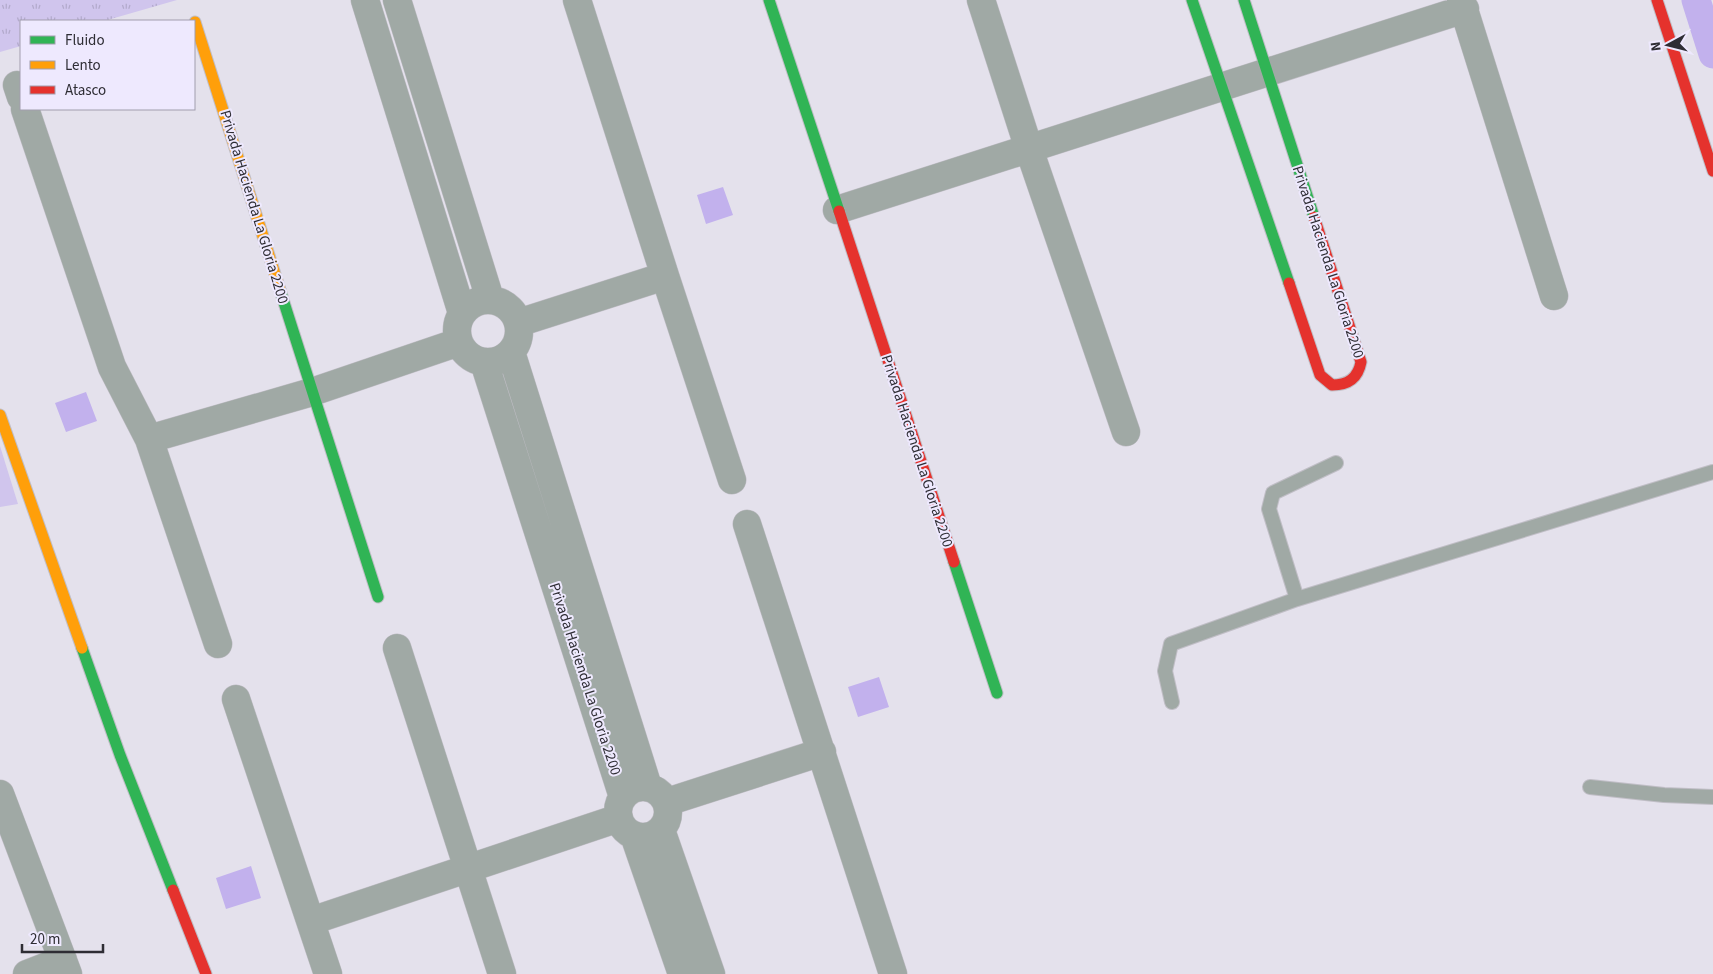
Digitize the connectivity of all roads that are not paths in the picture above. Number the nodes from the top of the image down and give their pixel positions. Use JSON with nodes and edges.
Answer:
{"nodes":[{"id":1,"x":365,"y":0,"type":"edge"},
{"id":2,"x":397,"y":0,"type":"edge"},
{"id":3,"x":577,"y":0,"type":"edge"},
{"id":4,"x":769,"y":0,"type":"edge"},
{"id":5,"x":981,"y":0,"type":"edge"},
{"id":6,"x":1192,"y":0,"type":"edge"},
{"id":7,"x":1244,"y":0,"type":"edge"},
{"id":8,"x":1657,"y":0,"type":"edge"},
{"id":9,"x":1463,"y":5,"type":"edge"},
{"id":10,"x":195,"y":22,"type":"dead end"},
{"id":11,"x":1266,"y":73,"type":"junction"},
{"id":12,"x":1222,"y":87,"type":"junction"},
{"id":13,"x":25,"y":110,"type":"edge"},
{"id":14,"x":1029,"y":149,"type":"junction"},
{"id":15,"x":1713,"y":171,"type":"edge"},
{"id":16,"x":837,"y":210,"type":"junction"},
{"id":17,"x":664,"y":276,"type":"junction"},
{"id":18,"x":1554,"y":296,"type":"dead end"},
{"id":19,"x":490,"y":299,"type":"junction"},
{"id":20,"x":462,"y":313,"type":"junction"},
{"id":21,"x":518,"y":323,"type":"junction"},
{"id":22,"x":459,"y":342,"type":"junction"},
{"id":23,"x":510,"y":352,"type":"junction"},
{"id":24,"x":484,"y":362,"type":"junction"},
{"id":25,"x":312,"y":392,"type":"junction"},
{"id":26,"x":0,"y":415,"type":"edge"},
{"id":27,"x":1126,"y":432,"type":"dead end"},
{"id":28,"x":149,"y":439,"type":"junction"},
{"id":29,"x":1336,"y":463,"type":"dead end"},
{"id":30,"x":1713,"y":472,"type":"edge"},
{"id":31,"x":732,"y":480,"type":"dead end"},
{"id":32,"x":747,"y":524,"type":"dead end"},
{"id":33,"x":378,"y":597,"type":"dead end"},
{"id":34,"x":1297,"y":599,"type":"junction"},
{"id":35,"x":218,"y":644,"type":"dead end"},
{"id":36,"x":396,"y":648,"type":"dead end"},
{"id":37,"x":998,"y":693,"type":"dead end"},
{"id":38,"x":236,"y":699,"type":"dead end"},
{"id":39,"x":1172,"y":702,"type":"dead end"},
{"id":40,"x":822,"y":752,"type":"junction"},
{"id":41,"x":1590,"y":787,"type":"dead end"},
{"id":42,"x":0,"y":794,"type":"edge"},
{"id":43,"x":658,"y":794,"type":"junction"},
{"id":44,"x":1713,"y":797,"type":"edge"},
{"id":45,"x":625,"y":817,"type":"junction"},
{"id":46,"x":661,"y":830,"type":"junction"},
{"id":47,"x":468,"y":870,"type":"junction"},
{"id":48,"x":311,"y":921,"type":"junction"},
{"id":49,"x":66,"y":967,"type":"edge"},
{"id":50,"x":27,"y":974,"type":"edge"},
{"id":51,"x":206,"y":974,"type":"edge"},
{"id":52,"x":328,"y":974,"type":"edge"},
{"id":53,"x":502,"y":974,"type":"edge"},
{"id":54,"x":682,"y":974,"type":"edge"},
{"id":55,"x":711,"y":974,"type":"edge"},
{"id":56,"x":894,"y":974,"type":"edge"}],
"edges":[{"from":1,"to":20,"type":"street"},
{"from":2,"to":19,"type":"street"},
{"from":3,"to":17,"type":"street"},
{"from":4,"to":16,"type":"street","name":"Privada Hacienda La Gloria 2200"},
{"from":5,"to":14,"type":"street"},
{"from":6,"to":12,"type":"street","name":"Privada Hacienda La Gloria 2200"},
{"from":7,"to":11,"type":"street","name":"Privada Hacienda La Gloria 2200"},
{"from":8,"to":15,"type":"street"},
{"from":9,"to":11,"type":"street"},
{"from":9,"to":18,"type":"street"},
{"from":10,"to":25,"type":"street","name":"Privada Hacienda La Gloria 2200"},
{"from":11,"to":12,"type":"street"},
{"from":11,"to":12,"type":"street","name":"Privada Hacienda La Gloria 2200"},
{"from":12,"to":14,"type":"street"},
{"from":13,"to":28,"type":"street"},
{"from":14,"to":16,"type":"street"},
{"from":14,"to":27,"type":"street"},
{"from":16,"to":37,"type":"street","name":"Privada Hacienda La Gloria 2200"},
{"from":17,"to":21,"type":"street"},
{"from":17,"to":31,"type":"street"},
{"from":19,"to":20,"type":"street"},
{"from":19,"to":21,"type":"street"},
{"from":20,"to":22,"type":"street"},
{"from":21,"to":23,"type":"street"},
{"from":22,"to":24,"type":"street"},
{"from":22,"to":25,"type":"street"},
{"from":23,"to":24,"type":"street"},
{"from":23,"to":43,"type":"street","name":"Privada Hacienda La Gloria 2200"},
{"from":24,"to":45,"type":"street","name":"Privada Hacienda La Gloria 2200"},
{"from":25,"to":28,"type":"street"},
{"from":25,"to":33,"type":"street","name":"Privada Hacienda La Gloria 2200"},
{"from":26,"to":51,"type":"street"},
{"from":28,"to":35,"type":"street"},
{"from":29,"to":34,"type":"lane"},
{"from":30,"to":34,"type":"lane"},
{"from":32,"to":40,"type":"street"},
{"from":34,"to":39,"type":"lane"},
{"from":36,"to":47,"type":"street"},
{"from":38,"to":48,"type":"street"},
{"from":40,"to":43,"type":"street"},
{"from":40,"to":56,"type":"street"},
{"from":41,"to":44,"type":"lane"},
{"from":42,"to":49,"type":"street"},
{"from":43,"to":45,"type":"street"},
{"from":43,"to":46,"type":"street"},
{"from":45,"to":46,"type":"street"},
{"from":45,"to":47,"type":"street"},
{"from":45,"to":54,"type":"street","name":"Privada Hacienda La Gloria 2200"},
{"from":46,"to":55,"type":"street"},
{"from":47,"to":48,"type":"street"},
{"from":47,"to":53,"type":"street"},
{"from":48,"to":52,"type":"street"},
{"from":49,"to":50,"type":"street"}]}
